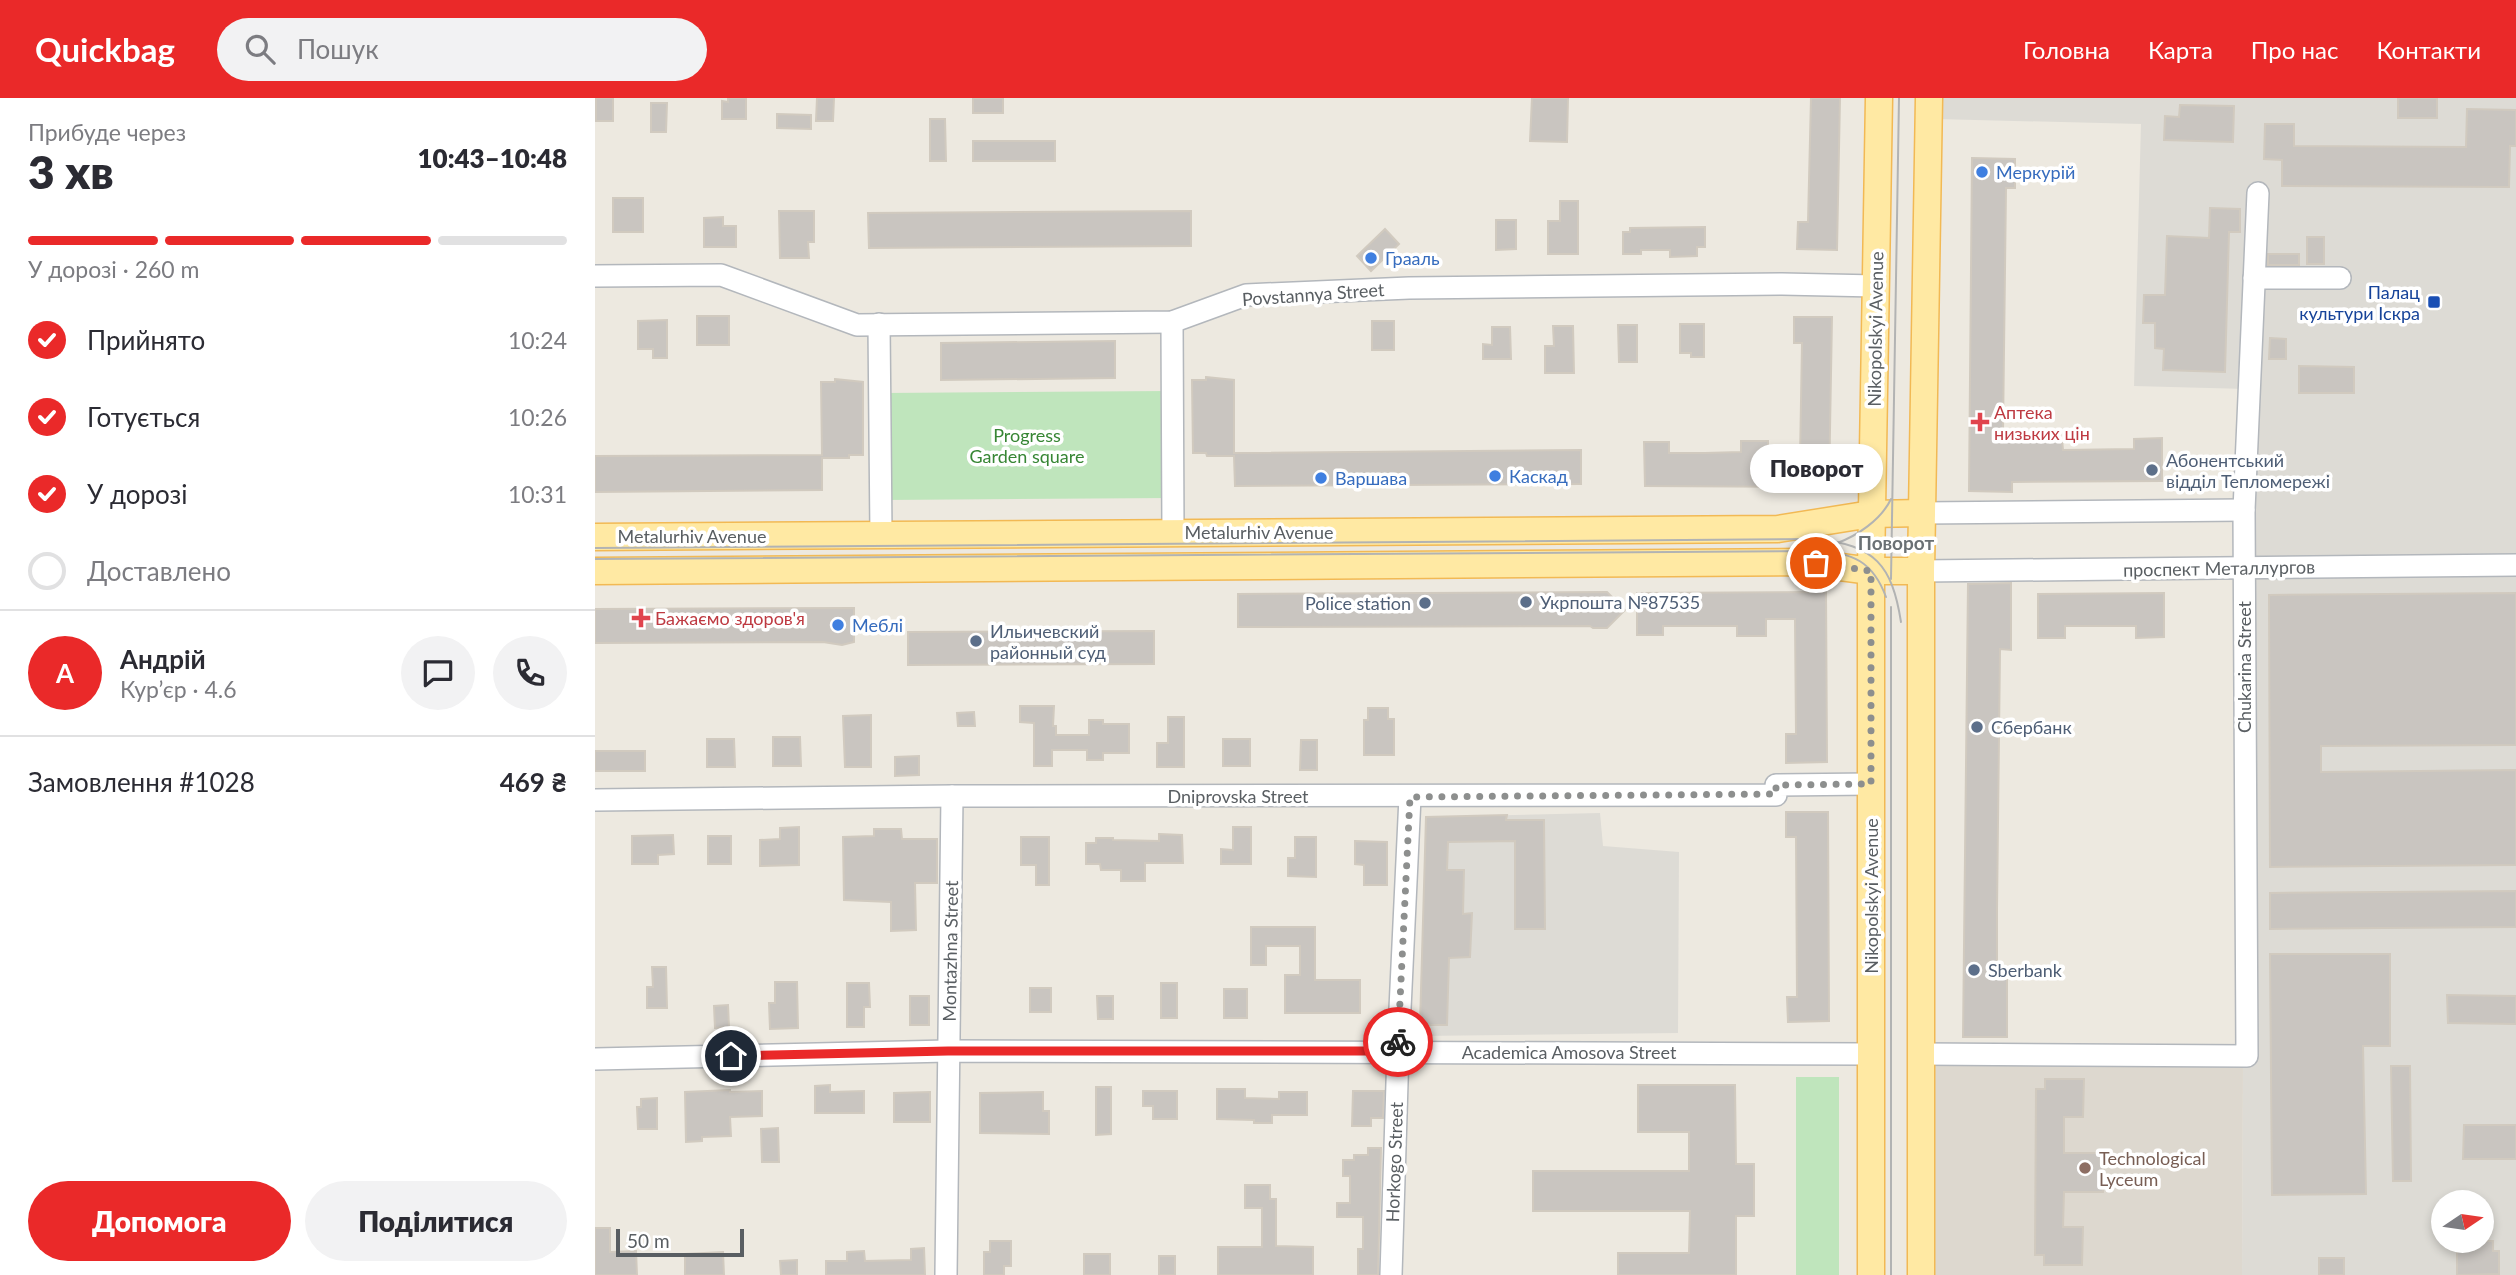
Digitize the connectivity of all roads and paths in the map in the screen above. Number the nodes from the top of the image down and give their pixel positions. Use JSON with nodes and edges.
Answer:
{"nodes":[{"id":1,"x":1879,"y":98,"type":"edge"},
{"id":2,"x":1929,"y":98,"type":"edge"},
{"id":3,"x":2258,"y":193,"type":"dead end"},
{"id":4,"x":595,"y":276,"type":"edge"},
{"id":5,"x":2254,"y":278,"type":"junction"},
{"id":6,"x":2340,"y":278,"type":"dead end"},
{"id":7,"x":1876,"y":286,"type":"junction"},
{"id":8,"x":1172,"y":322,"type":"junction"},
{"id":9,"x":879,"y":324,"type":"junction"},
{"id":10,"x":2244,"y":510,"type":"junction"},
{"id":11,"x":1921,"y":513,"type":"junction"},
{"id":12,"x":1871,"y":514,"type":"junction"},
{"id":13,"x":1173,"y":533,"type":"junction"},
{"id":14,"x":881,"y":535,"type":"junction"},
{"id":15,"x":595,"y":537,"type":"edge"},
{"id":16,"x":2516,"y":565,"type":"edge"},
{"id":17,"x":1174,"y":566,"type":"junction"},
{"id":18,"x":2243,"y":568,"type":"junction"},
{"id":19,"x":882,"y":569,"type":"junction"},
{"id":20,"x":595,"y":570,"type":"edge"},
{"id":21,"x":1871,"y":571,"type":"junction"},
{"id":22,"x":1921,"y":571,"type":"junction"},
{"id":23,"x":1871,"y":784,"type":"junction"},
{"id":24,"x":952,"y":796,"type":"junction"},
{"id":25,"x":1410,"y":797,"type":"junction"},
{"id":26,"x":595,"y":800,"type":"edge"},
{"id":27,"x":948,"y":1051,"type":"junction"},
{"id":28,"x":1398,"y":1051,"type":"junction"},
{"id":29,"x":1871,"y":1054,"type":"junction"},
{"id":30,"x":1921,"y":1054,"type":"junction"},
{"id":31,"x":595,"y":1059,"type":"edge"},
{"id":32,"x":946,"y":1275,"type":"edge"},
{"id":33,"x":1391,"y":1275,"type":"edge"},
{"id":34,"x":1871,"y":1275,"type":"edge"},
{"id":35,"x":1921,"y":1275,"type":"edge"}],
"edges":[{"from":1,"to":7,"type":"main road","name":"Nikopolskyi Avenue"},
{"from":2,"to":11,"type":"main road"},
{"from":3,"to":5,"type":"street","name":"Chukarina Street"},
{"from":4,"to":9,"type":"street","name":"Povstannya Street"},
{"from":5,"to":6,"type":"street"},
{"from":5,"to":10,"type":"street","name":"Chukarina Street"},
{"from":7,"to":8,"type":"street","name":"Povstannya Street"},
{"from":7,"to":12,"type":"main road","name":"Nikopolskyi Avenue"},
{"from":8,"to":9,"type":"street","name":"Povstannya Street"},
{"from":8,"to":13,"type":"street"},
{"from":9,"to":14,"type":"street"},
{"from":10,"to":11,"type":"street"},
{"from":10,"to":18,"type":"street","name":"Chukarina Street"},
{"from":11,"to":12,"type":"main road","name":"Metalurhiv Avenue"},
{"from":11,"to":22,"type":"main road"},
{"from":12,"to":13,"type":"main road","name":"Metalurhiv Avenue"},
{"from":12,"to":21,"type":"main road","name":"Nikopolskyi Avenue"},
{"from":13,"to":14,"type":"main road","name":"Metalurhiv Avenue"},
{"from":13,"to":17,"type":"main road"},
{"from":14,"to":15,"type":"main road","name":"Metalurhiv Avenue"},
{"from":14,"to":19,"type":"main road"},
{"from":16,"to":18,"type":"street","name":"проспект Металлургов"},
{"from":17,"to":19,"type":"main road","name":"Metalurhiv Avenue"},
{"from":17,"to":21,"type":"main road","name":"Metalurhiv Avenue"},
{"from":18,"to":22,"type":"street","name":"проспект Металлургов"},
{"from":18,"to":30,"type":"street","name":"Chukarina Street"},
{"from":19,"to":20,"type":"main road","name":"Metalurhiv Avenue"},
{"from":21,"to":22,"type":"main road","name":"Metalurhiv Avenue"},
{"from":21,"to":23,"type":"main road","name":"Nikopolskyi Avenue"},
{"from":22,"to":30,"type":"main road"},
{"from":23,"to":25,"type":"street","name":"Dniprovska Street"},
{"from":23,"to":29,"type":"main road","name":"Nikopolskyi Avenue"},
{"from":24,"to":25,"type":"street","name":"Dniprovska Street"},
{"from":24,"to":26,"type":"street","name":"Dniprovska Street"},
{"from":24,"to":27,"type":"street","name":"Montazhna Street"},
{"from":25,"to":28,"type":"street","name":"Horkogo Street"},
{"from":27,"to":28,"type":"street","name":"Academica Amosova Street"},
{"from":27,"to":31,"type":"street","name":"Academica Amosova Street"},
{"from":27,"to":32,"type":"street","name":"Montazhna Street"},
{"from":28,"to":29,"type":"street","name":"Academica Amosova Street"},
{"from":28,"to":33,"type":"street","name":"Horkogo Street"},
{"from":29,"to":34,"type":"main road","name":"Nikopolskyi Avenue"},
{"from":30,"to":35,"type":"main road"}]}
